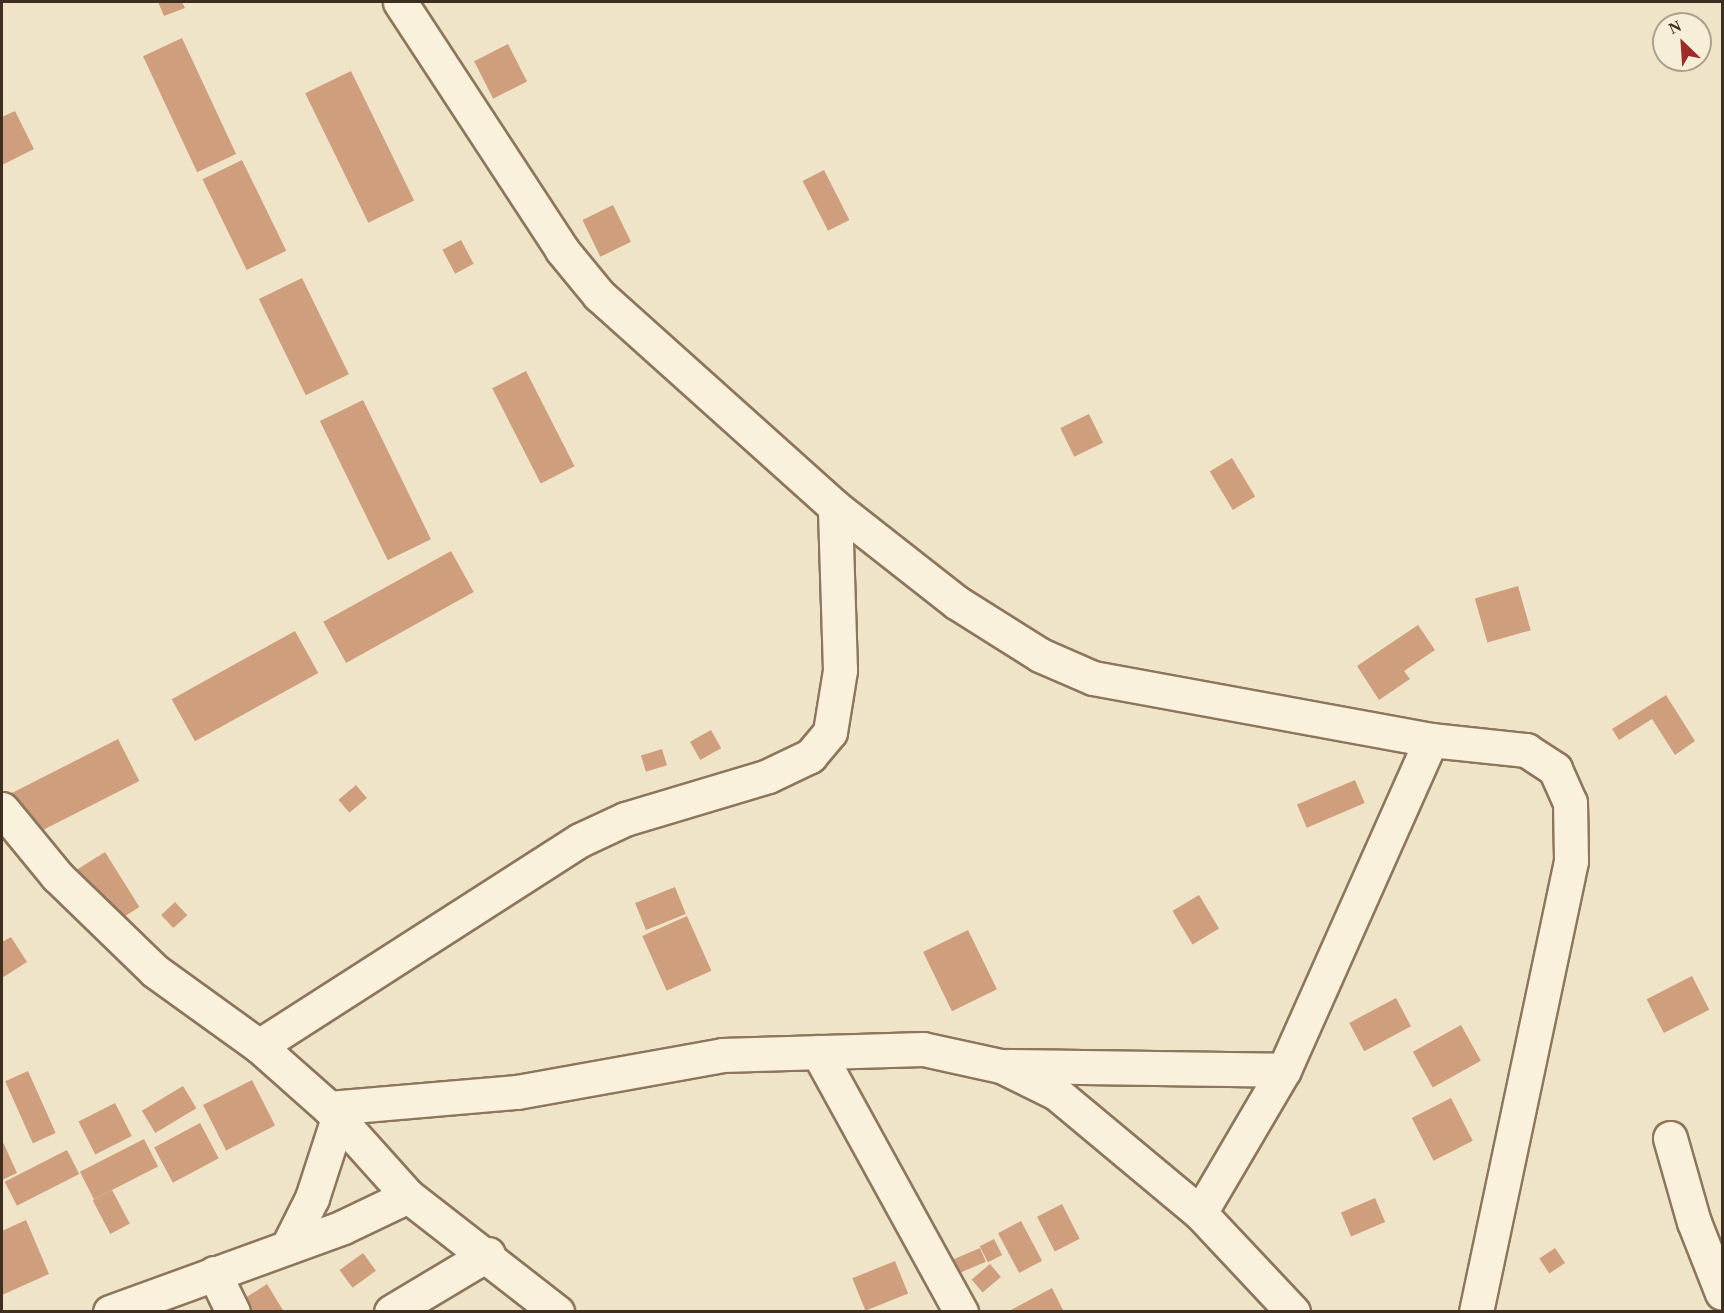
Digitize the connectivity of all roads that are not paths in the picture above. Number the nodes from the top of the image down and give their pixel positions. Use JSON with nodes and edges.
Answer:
{"nodes":[{"id":1,"x":400,"y":2,"type":"edge"},
{"id":2,"x":835,"y":507,"type":"junction"},
{"id":3,"x":1431,"y":740,"type":"junction"},
{"id":4,"x":2,"y":809,"type":"edge"},
{"id":5,"x":259,"y":1046,"type":"junction"},
{"id":6,"x":819,"y":1052,"type":"junction"},
{"id":7,"x":1001,"y":1065,"type":"junction"},
{"id":8,"x":1284,"y":1070,"type":"junction"},
{"id":9,"x":333,"y":1113,"type":"junction"},
{"id":10,"x":1670,"y":1138,"type":"dead end"},
{"id":11,"x":408,"y":1196,"type":"junction"},
{"id":12,"x":1200,"y":1213,"type":"junction"},
{"id":13,"x":288,"y":1246,"type":"junction"},
{"id":14,"x":488,"y":1254,"type":"junction"},
{"id":15,"x":214,"y":1273,"type":"junction"},
{"id":16,"x":1722,"y":1293,"type":"edge"},
{"id":17,"x":110,"y":1311,"type":"edge"},
{"id":18,"x":233,"y":1311,"type":"edge"},
{"id":19,"x":392,"y":1311,"type":"edge"},
{"id":20,"x":557,"y":1311,"type":"edge"},
{"id":21,"x":961,"y":1311,"type":"edge"},
{"id":22,"x":1293,"y":1311,"type":"edge"},
{"id":23,"x":1476,"y":1311,"type":"edge"}],
"edges":[{"from":1,"to":2,"type":"street"},
{"from":2,"to":3,"type":"street"},
{"from":2,"to":5,"type":"street"},
{"from":3,"to":8,"type":"street"},
{"from":3,"to":23,"type":"street"},
{"from":4,"to":5,"type":"street"},
{"from":5,"to":9,"type":"street"},
{"from":6,"to":7,"type":"street"},
{"from":6,"to":9,"type":"street"},
{"from":6,"to":21,"type":"street"},
{"from":7,"to":8,"type":"street"},
{"from":7,"to":12,"type":"street"},
{"from":8,"to":12,"type":"street"},
{"from":9,"to":11,"type":"street"},
{"from":9,"to":13,"type":"street"},
{"from":10,"to":16,"type":"street"},
{"from":11,"to":13,"type":"street"},
{"from":11,"to":14,"type":"street"},
{"from":12,"to":22,"type":"street"},
{"from":13,"to":15,"type":"street"},
{"from":14,"to":19,"type":"street"},
{"from":14,"to":20,"type":"street"},
{"from":15,"to":17,"type":"street"},
{"from":15,"to":18,"type":"street"}]}
